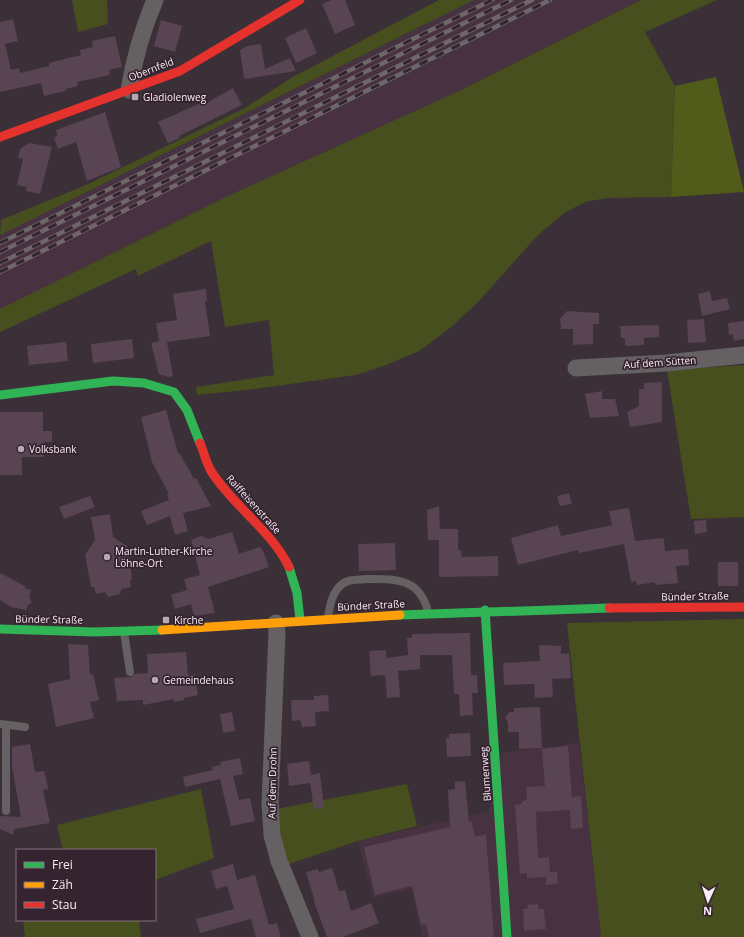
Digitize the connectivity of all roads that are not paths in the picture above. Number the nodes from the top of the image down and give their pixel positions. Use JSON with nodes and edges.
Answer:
{"nodes":[{"id":1,"x":155,"y":0,"type":"edge"},
{"id":2,"x":300,"y":0,"type":"edge"},
{"id":3,"x":129,"y":90,"type":"junction"},
{"id":4,"x":0,"y":137,"type":"edge"},
{"id":5,"x":744,"y":355,"type":"edge"},
{"id":6,"x":576,"y":368,"type":"dead end"},
{"id":7,"x":0,"y":395,"type":"edge"},
{"id":8,"x":744,"y":607,"type":"edge"},
{"id":9,"x":485,"y":610,"type":"junction"},
{"id":10,"x":428,"y":613,"type":"junction"},
{"id":11,"x":328,"y":619,"type":"junction"},
{"id":12,"x":300,"y":620,"type":"junction"},
{"id":13,"x":276,"y":623,"type":"junction"},
{"id":14,"x":0,"y":629,"type":"edge"},
{"id":15,"x":124,"y":631,"type":"junction"},
{"id":16,"x":130,"y":672,"type":"dead end"},
{"id":17,"x":3,"y":725,"type":"edge"},
{"id":18,"x":25,"y":727,"type":"dead end"},
{"id":19,"x":6,"y":810,"type":"dead end"},
{"id":20,"x":310,"y":937,"type":"edge"},
{"id":21,"x":507,"y":937,"type":"edge"}],
"edges":[{"from":1,"to":3,"type":"street"},
{"from":2,"to":3,"type":"street","name":"Obernfeld"},
{"from":3,"to":4,"type":"street","name":"Obernfeld"},
{"from":5,"to":6,"type":"street","name":"Auf dem Sütten"},
{"from":7,"to":12,"type":"street","name":"Raiffeisenstraße"},
{"from":8,"to":9,"type":"street","name":"Bünder Straße"},
{"from":9,"to":10,"type":"street","name":"Bünder Straße"},
{"from":9,"to":21,"type":"street","name":"Blumenweg"},
{"from":10,"to":11,"type":"street","name":"Bünder Straße"},
{"from":10,"to":11,"type":"lane"},
{"from":11,"to":12,"type":"street","name":"Bünder Straße"},
{"from":12,"to":13,"type":"street","name":"Bünder Straße"},
{"from":13,"to":15,"type":"street","name":"Bünder Straße"},
{"from":13,"to":20,"type":"street","name":"Auf dem Drohn"},
{"from":14,"to":15,"type":"street","name":"Bünder Straße"},
{"from":15,"to":16,"type":"lane"},
{"from":17,"to":18,"type":"lane"},
{"from":17,"to":19,"type":"lane"}]}
